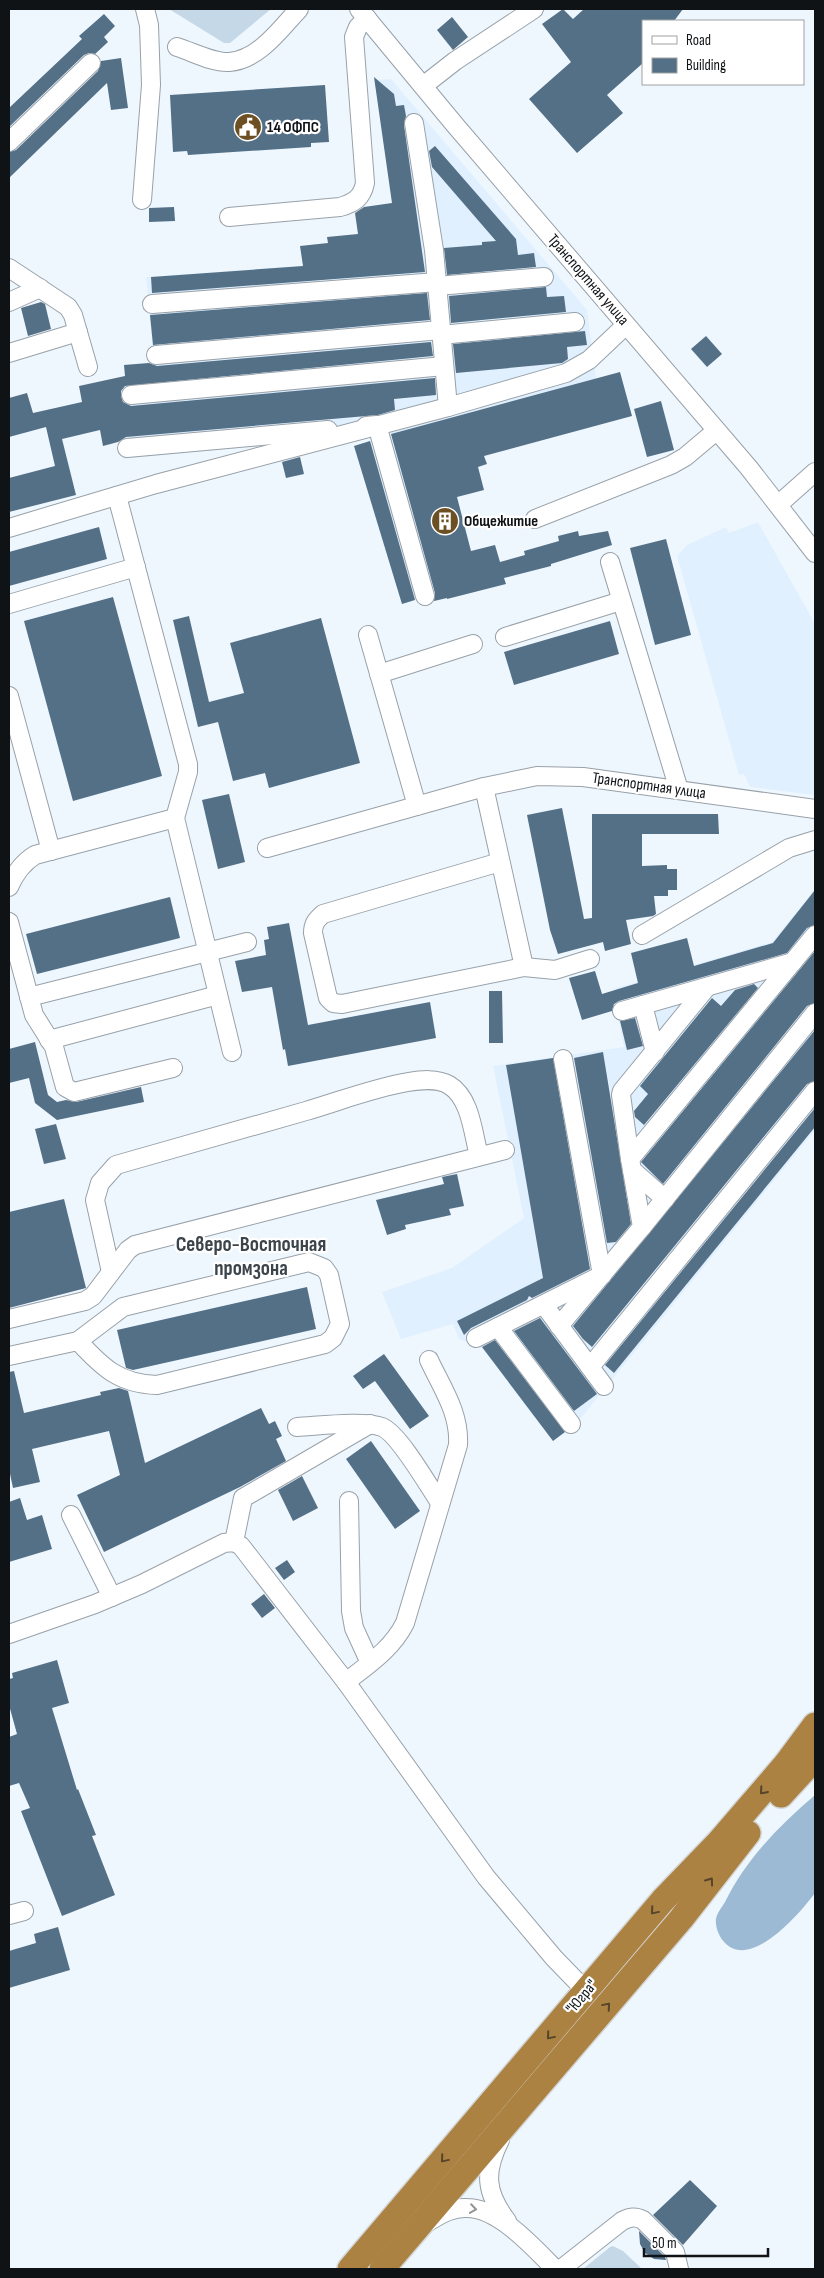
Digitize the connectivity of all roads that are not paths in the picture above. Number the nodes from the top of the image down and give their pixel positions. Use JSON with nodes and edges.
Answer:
{"nodes":[{"id":1,"x":145,"y":9,"type":"edge"},
{"id":2,"x":299,"y":9,"type":"edge"},
{"id":3,"x":534,"y":9,"type":"edge"},
{"id":4,"x":363,"y":14,"type":"edge"},
{"id":5,"x":177,"y":47,"type":"dead end"},
{"id":6,"x":91,"y":64,"type":"dead end"},
{"id":7,"x":423,"y":86,"type":"junction"},
{"id":8,"x":414,"y":124,"type":"dead end"},
{"id":9,"x":9,"y":142,"type":"edge"},
{"id":10,"x":142,"y":200,"type":"dead end"},
{"id":11,"x":229,"y":217,"type":"dead end"},
{"id":12,"x":9,"y":268,"type":"edge"},
{"id":13,"x":544,"y":277,"type":"dead end"},
{"id":14,"x":437,"y":284,"type":"junction"},
{"id":15,"x":40,"y":288,"type":"junction"},
{"id":16,"x":9,"y":302,"type":"edge"},
{"id":17,"x":152,"y":304,"type":"dead end"},
{"id":18,"x":575,"y":322,"type":"dead end"},
{"id":19,"x":626,"y":325,"type":"junction"},
{"id":20,"x":78,"y":332,"type":"junction"},
{"id":21,"x":441,"y":332,"type":"junction"},
{"id":22,"x":9,"y":353,"type":"edge"},
{"id":23,"x":156,"y":355,"type":"dead end"},
{"id":24,"x":444,"y":366,"type":"junction"},
{"id":25,"x":88,"y":367,"type":"dead end"},
{"id":26,"x":131,"y":395,"type":"dead end"},
{"id":27,"x":448,"y":408,"type":"junction"},
{"id":28,"x":377,"y":425,"type":"junction"},
{"id":29,"x":716,"y":430,"type":"junction"},
{"id":30,"x":127,"y":448,"type":"dead end"},
{"id":31,"x":815,"y":472,"type":"edge"},
{"id":32,"x":117,"y":496,"type":"junction"},
{"id":33,"x":779,"y":504,"type":"junction"},
{"id":34,"x":535,"y":519,"type":"dead end"},
{"id":35,"x":9,"y":528,"type":"edge"},
{"id":36,"x":815,"y":553,"type":"edge"},
{"id":37,"x":610,"y":562,"type":"dead end"},
{"id":38,"x":136,"y":567,"type":"junction"},
{"id":39,"x":425,"y":596,"type":"dead end"},
{"id":40,"x":621,"y":601,"type":"junction"},
{"id":41,"x":9,"y":604,"type":"edge"},
{"id":42,"x":368,"y":635,"type":"dead end"},
{"id":43,"x":506,"y":637,"type":"dead end"},
{"id":44,"x":473,"y":644,"type":"dead end"},
{"id":45,"x":379,"y":674,"type":"junction"},
{"id":46,"x":9,"y":696,"type":"edge"},
{"id":47,"x":484,"y":787,"type":"junction"},
{"id":48,"x":679,"y":790,"type":"junction"},
{"id":49,"x":417,"y":806,"type":"junction"},
{"id":50,"x":815,"y":809,"type":"edge"},
{"id":51,"x":174,"y":818,"type":"junction"},
{"id":52,"x":815,"y":840,"type":"edge"},
{"id":53,"x":267,"y":848,"type":"dead end"},
{"id":54,"x":51,"y":851,"type":"junction"},
{"id":55,"x":500,"y":862,"type":"junction"},
{"id":56,"x":9,"y":887,"type":"edge"},
{"id":57,"x":9,"y":922,"type":"edge"},
{"id":58,"x":642,"y":935,"type":"dead end"},
{"id":59,"x":815,"y":935,"type":"edge"},
{"id":60,"x":247,"y":942,"type":"dead end"},
{"id":61,"x":208,"y":952,"type":"junction"},
{"id":62,"x":590,"y":959,"type":"dead end"},
{"id":63,"x":793,"y":962,"type":"junction"},
{"id":64,"x":524,"y":967,"type":"junction"},
{"id":65,"x":708,"y":987,"type":"junction"},
{"id":66,"x":218,"y":995,"type":"junction"},
{"id":67,"x":30,"y":997,"type":"junction"},
{"id":68,"x":642,"y":1005,"type":"junction"},
{"id":69,"x":622,"y":1011,"type":"dead end"},
{"id":70,"x":815,"y":1013,"type":"edge"},
{"id":71,"x":49,"y":1040,"type":"junction"},
{"id":72,"x":232,"y":1052,"type":"dead end"},
{"id":73,"x":655,"y":1052,"type":"junction"},
{"id":74,"x":563,"y":1060,"type":"dead end"},
{"id":75,"x":173,"y":1068,"type":"dead end"},
{"id":76,"x":815,"y":1091,"type":"edge"},
{"id":77,"x":505,"y":1150,"type":"dead end"},
{"id":78,"x":479,"y":1156,"type":"junction"},
{"id":79,"x":631,"y":1164,"type":"junction"},
{"id":80,"x":665,"y":1199,"type":"junction"},
{"id":81,"x":642,"y":1226,"type":"junction"},
{"id":82,"x":624,"y":1249,"type":"junction"},
{"id":83,"x":598,"y":1254,"type":"junction"},
{"id":84,"x":111,"y":1272,"type":"junction"},
{"id":85,"x":602,"y":1275,"type":"junction"},
{"id":86,"x":544,"y":1305,"type":"junction"},
{"id":87,"x":9,"y":1319,"type":"edge"},
{"id":88,"x":559,"y":1326,"type":"junction"},
{"id":89,"x":498,"y":1327,"type":"junction"},
{"id":90,"x":476,"y":1338,"type":"dead end"},
{"id":91,"x":78,"y":1341,"type":"junction"},
{"id":92,"x":9,"y":1356,"type":"edge"},
{"id":93,"x":429,"y":1360,"type":"dead end"},
{"id":94,"x":590,"y":1367,"type":"junction"},
{"id":95,"x":604,"y":1386,"type":"dead end"},
{"id":96,"x":370,"y":1424,"type":"junction"},
{"id":97,"x":570,"y":1424,"type":"dead end"},
{"id":98,"x":297,"y":1427,"type":"dead end"},
{"id":99,"x":349,"y":1501,"type":"dead end"},
{"id":100,"x":440,"y":1503,"type":"junction"},
{"id":101,"x":72,"y":1515,"type":"dead end"},
{"id":102,"x":234,"y":1542,"type":"junction"},
{"id":103,"x":112,"y":1597,"type":"junction"},
{"id":104,"x":9,"y":1634,"type":"edge"},
{"id":105,"x":370,"y":1663,"type":"junction"},
{"id":106,"x":346,"y":1682,"type":"junction"},
{"id":107,"x":815,"y":1726,"type":"edge"},
{"id":108,"x":815,"y":1758,"type":"edge"},
{"id":109,"x":586,"y":1992,"type":"junction"},
{"id":110,"x":520,"y":2108,"type":"junction"},
{"id":111,"x":513,"y":2230,"type":"junction"},
{"id":112,"x":413,"y":2232,"type":"junction"},
{"id":113,"x":350,"y":2269,"type":"edge"},
{"id":114,"x":382,"y":2269,"type":"edge"},
{"id":115,"x":555,"y":2269,"type":"edge"},
{"id":116,"x":562,"y":2269,"type":"edge"},
{"id":117,"x":679,"y":2269,"type":"edge"}],
"edges":[{"from":1,"to":10,"type":"street"},
{"from":2,"to":5,"type":"street"},
{"from":3,"to":7,"type":"street"},
{"from":4,"to":7,"type":"street","name":"Транспортная улица"},
{"from":4,"to":11,"type":"street"},
{"from":6,"to":9,"type":"street"},
{"from":7,"to":19,"type":"street","name":"Транспортная улица"},
{"from":8,"to":14,"type":"street"},
{"from":12,"to":15,"type":"street"},
{"from":13,"to":14,"type":"street"},
{"from":14,"to":17,"type":"street"},
{"from":14,"to":21,"type":"street"},
{"from":15,"to":16,"type":"street"},
{"from":15,"to":20,"type":"street"},
{"from":18,"to":21,"type":"street"},
{"from":19,"to":27,"type":"street"},
{"from":19,"to":29,"type":"street","name":"Транспортная улица"},
{"from":20,"to":22,"type":"street"},
{"from":20,"to":25,"type":"street"},
{"from":21,"to":23,"type":"street"},
{"from":21,"to":24,"type":"street"},
{"from":24,"to":26,"type":"street"},
{"from":24,"to":27,"type":"street"},
{"from":27,"to":28,"type":"street"},
{"from":28,"to":30,"type":"street"},
{"from":28,"to":32,"type":"street"},
{"from":28,"to":39,"type":"street"},
{"from":29,"to":33,"type":"street","name":"Транспортная улица"},
{"from":29,"to":34,"type":"street"},
{"from":31,"to":33,"type":"street"},
{"from":32,"to":35,"type":"street"},
{"from":32,"to":38,"type":"street"},
{"from":33,"to":36,"type":"street","name":"Транспортная улица"},
{"from":37,"to":40,"type":"street"},
{"from":38,"to":41,"type":"street"},
{"from":38,"to":51,"type":"street"},
{"from":40,"to":43,"type":"street"},
{"from":40,"to":48,"type":"street"},
{"from":42,"to":45,"type":"street"},
{"from":44,"to":45,"type":"street"},
{"from":45,"to":49,"type":"street"},
{"from":46,"to":54,"type":"street"},
{"from":47,"to":48,"type":"street","name":"Транспортная улица"},
{"from":47,"to":49,"type":"street","name":"Транспортная улица"},
{"from":47,"to":55,"type":"street"},
{"from":48,"to":50,"type":"street","name":"Транспортная улица"},
{"from":49,"to":53,"type":"street","name":"Транспортная улица"},
{"from":51,"to":54,"type":"street"},
{"from":51,"to":61,"type":"street"},
{"from":52,"to":58,"type":"street"},
{"from":54,"to":56,"type":"street"},
{"from":55,"to":64,"type":"street"},
{"from":55,"to":64,"type":"street"},
{"from":57,"to":67,"type":"street"},
{"from":59,"to":63,"type":"street"},
{"from":60,"to":61,"type":"street"},
{"from":61,"to":66,"type":"street"},
{"from":61,"to":67,"type":"street"},
{"from":62,"to":64,"type":"street"},
{"from":63,"to":65,"type":"street"},
{"from":63,"to":79,"type":"street"},
{"from":65,"to":68,"type":"street"},
{"from":65,"to":73,"type":"street"},
{"from":66,"to":71,"type":"street"},
{"from":66,"to":72,"type":"street"},
{"from":67,"to":71,"type":"street"},
{"from":68,"to":69,"type":"street"},
{"from":68,"to":73,"type":"street"},
{"from":70,"to":80,"type":"street"},
{"from":71,"to":75,"type":"street"},
{"from":73,"to":79,"type":"street"},
{"from":74,"to":83,"type":"street"},
{"from":76,"to":94,"type":"street"},
{"from":77,"to":78,"type":"street"},
{"from":78,"to":84,"type":"street"},
{"from":78,"to":84,"type":"street"},
{"from":79,"to":80,"type":"street"},
{"from":79,"to":81,"type":"street"},
{"from":80,"to":81,"type":"street"},
{"from":81,"to":82,"type":"street"},
{"from":82,"to":83,"type":"street"},
{"from":82,"to":85,"type":"street"},
{"from":83,"to":85,"type":"street"},
{"from":84,"to":87,"type":"street"},
{"from":85,"to":86,"type":"street"},
{"from":85,"to":88,"type":"street"},
{"from":86,"to":88,"type":"street"},
{"from":86,"to":89,"type":"street"},
{"from":88,"to":94,"type":"street"},
{"from":89,"to":90,"type":"street"},
{"from":89,"to":97,"type":"street"},
{"from":91,"to":91,"type":"street"},
{"from":91,"to":92,"type":"street"},
{"from":93,"to":100,"type":"street"},
{"from":94,"to":95,"type":"street"},
{"from":96,"to":98,"type":"street"},
{"from":96,"to":100,"type":"street"},
{"from":96,"to":102,"type":"street"},
{"from":99,"to":105,"type":"street"},
{"from":100,"to":105,"type":"street"},
{"from":101,"to":103,"type":"street"},
{"from":102,"to":103,"type":"street"},
{"from":102,"to":106,"type":"street"},
{"from":103,"to":104,"type":"street"},
{"from":105,"to":106,"type":"street"},
{"from":106,"to":109,"type":"street"},
{"from":107,"to":109,"type":"highway","name":"\"Югра\"","one_way":true},
{"from":110,"to":108,"type":"highway","name":"\"Югра\"","one_way":true},
{"from":109,"to":113,"type":"highway","name":"\"Югра\"","one_way":true},
{"from":110,"to":111,"type":"street"},
{"from":110,"to":112,"type":"highway","name":"\"Югра\""},
{"from":112,"to":111,"type":"street","one_way":true},
{"from":111,"to":115,"type":"street"},
{"from":112,"to":114,"type":"highway","name":"\"Югра\""},
{"from":116,"to":117,"type":"street"}]}
